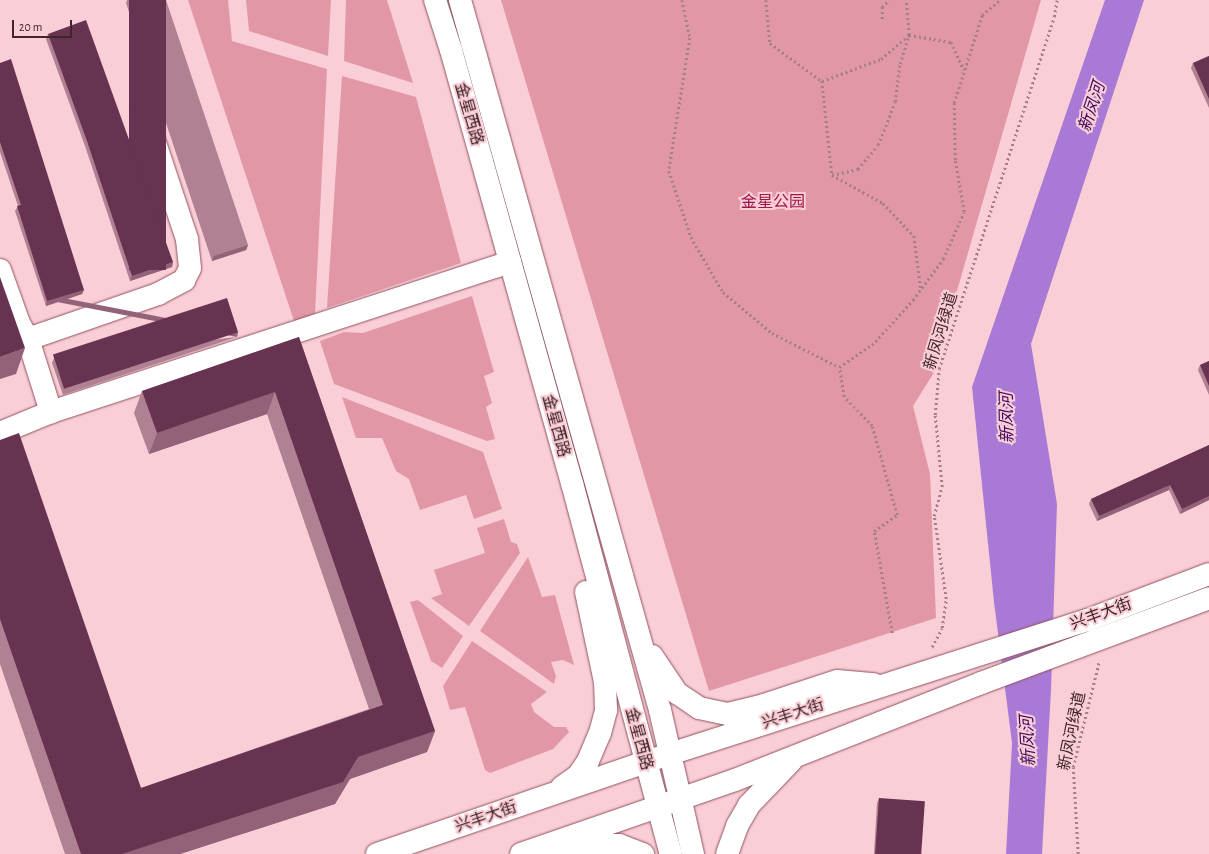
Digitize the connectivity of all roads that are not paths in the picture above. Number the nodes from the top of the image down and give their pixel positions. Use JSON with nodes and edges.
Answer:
{"nodes":[{"id":1,"x":435,"y":0,"type":"edge"},
{"id":2,"x":460,"y":0,"type":"edge"},
{"id":3,"x":143,"y":107,"type":"dead end"},
{"id":4,"x":510,"y":262,"type":"junction"},
{"id":5,"x":0,"y":270,"type":"edge"},
{"id":6,"x":28,"y":339,"type":"junction"},
{"id":7,"x":51,"y":412,"type":"junction"},
{"id":8,"x":0,"y":433,"type":"edge"},
{"id":9,"x":586,"y":539,"type":"junction"},
{"id":10,"x":1209,"y":574,"type":"edge"},
{"id":11,"x":1209,"y":598,"type":"edge"},
{"id":12,"x":639,"y":634,"type":"junction"},
{"id":13,"x":885,"y":685,"type":"junction"},
{"id":14,"x":669,"y":754,"type":"junction"},
{"id":15,"x":798,"y":755,"type":"junction"},
{"id":16,"x":645,"y":762,"type":"junction"},
{"id":17,"x":552,"y":794,"type":"junction"},
{"id":18,"x":679,"y":798,"type":"junction"},
{"id":19,"x":657,"y":805,"type":"junction"},
{"id":20,"x":377,"y":854,"type":"edge"},
{"id":21,"x":520,"y":854,"type":"edge"},
{"id":22,"x":564,"y":854,"type":"edge"},
{"id":23,"x":643,"y":854,"type":"edge"},
{"id":24,"x":670,"y":854,"type":"edge"},
{"id":25,"x":693,"y":854,"type":"edge"},
{"id":26,"x":727,"y":854,"type":"edge"}],
"edges":[{"from":1,"to":4,"type":"main road","name":"金星西路"},
{"from":2,"to":12,"type":"main road","name":"金星西路"},
{"from":3,"to":6,"type":"main road"},
{"from":4,"to":7,"type":"main road"},
{"from":4,"to":9,"type":"main road","name":"金星西路"},
{"from":5,"to":6,"type":"main road"},
{"from":6,"to":7,"type":"main road"},
{"from":7,"to":8,"type":"main road"},
{"from":9,"to":16,"type":"main road","name":"金星西路"},
{"from":9,"to":17,"type":"main road"},
{"from":10,"to":13,"type":"main road","name":"兴丰大街"},
{"from":11,"to":15,"type":"main road","name":"兴丰大街"},
{"from":12,"to":13,"type":"main road"},
{"from":12,"to":14,"type":"main road","name":"金星西路"},
{"from":13,"to":14,"type":"main road","name":"兴丰大街"},
{"from":14,"to":16,"type":"main road","name":"兴丰大街"},
{"from":14,"to":18,"type":"main road","name":"金星西路"},
{"from":15,"to":18,"type":"main road","name":"兴丰大街"},
{"from":15,"to":26,"type":"main road"},
{"from":16,"to":17,"type":"main road","name":"兴丰大街"},
{"from":16,"to":19,"type":"main road","name":"金星西路"},
{"from":17,"to":20,"type":"main road","name":"兴丰大街"},
{"from":18,"to":19,"type":"main road","name":"兴丰大街"},
{"from":18,"to":25,"type":"main road","name":"金星西路"},
{"from":19,"to":21,"type":"main road","name":"兴丰大街"},
{"from":19,"to":24,"type":"main road","name":"金星西路"},
{"from":22,"to":23,"type":"main road"}]}
